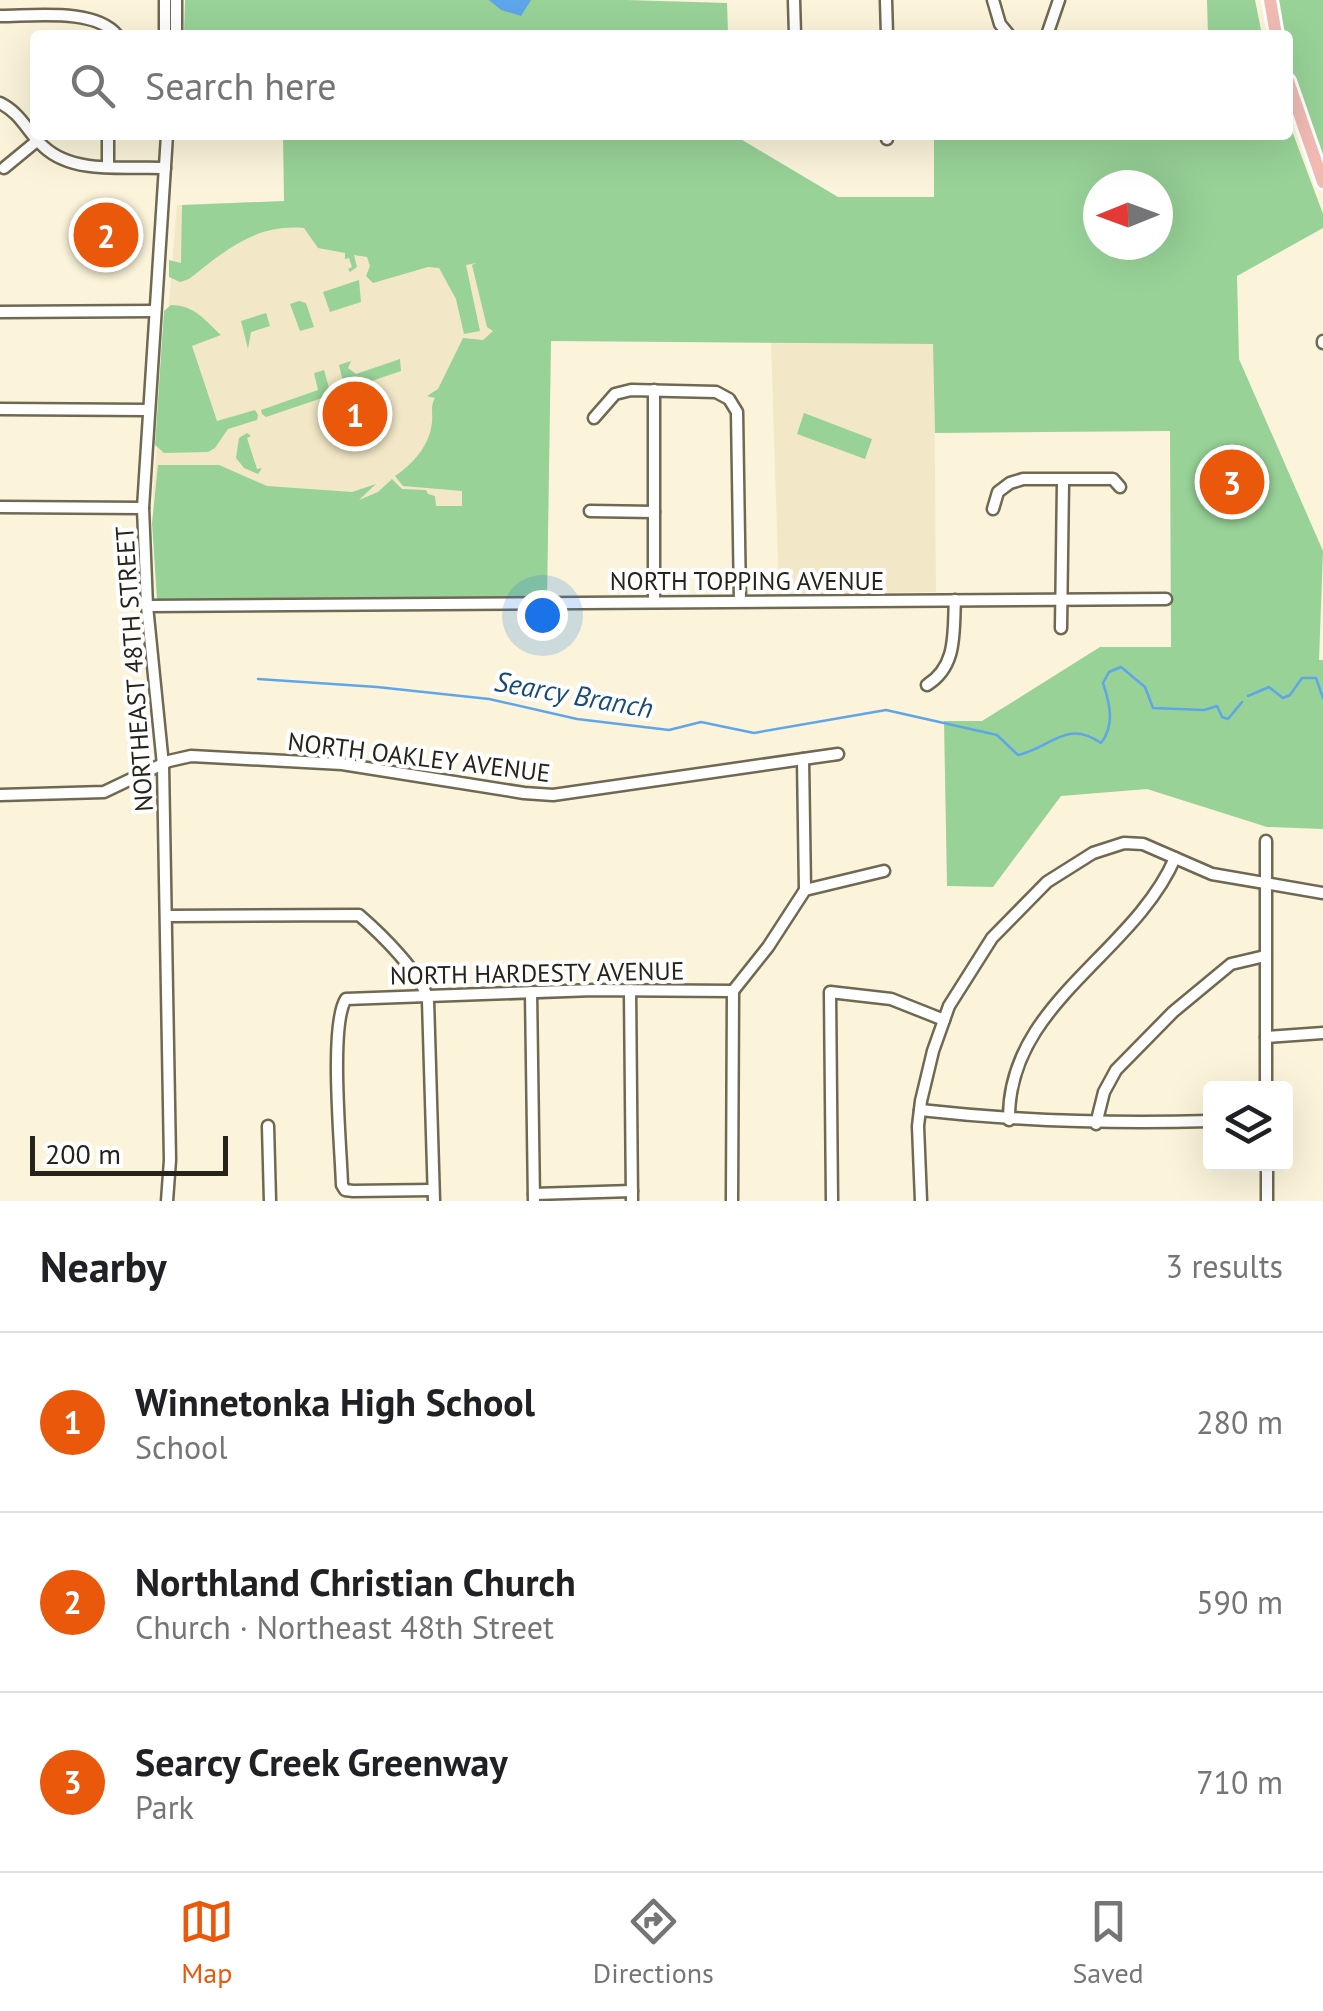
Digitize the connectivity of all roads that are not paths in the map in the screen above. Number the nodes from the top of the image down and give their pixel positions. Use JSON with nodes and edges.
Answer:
{"nodes":[{"id":1,"x":165,"y":0,"type":"edge"},
{"id":2,"x":176,"y":0,"type":"edge"},
{"id":3,"x":794,"y":0,"type":"edge"},
{"id":4,"x":886,"y":0,"type":"edge"},
{"id":5,"x":993,"y":0,"type":"edge"},
{"id":6,"x":1059,"y":0,"type":"edge"},
{"id":7,"x":1270,"y":0,"type":"edge"},
{"id":8,"x":0,"y":16,"type":"edge"},
{"id":9,"x":113,"y":30,"type":"edge"},
{"id":10,"x":165,"y":30,"type":"edge"},
{"id":11,"x":176,"y":30,"type":"edge"},
{"id":12,"x":795,"y":30,"type":"edge"},
{"id":13,"x":886,"y":30,"type":"edge"},
{"id":14,"x":1004,"y":30,"type":"edge"},
{"id":15,"x":1049,"y":30,"type":"edge"},
{"id":16,"x":1275,"y":30,"type":"edge"},
{"id":17,"x":1293,"y":96,"type":"edge"},
{"id":18,"x":0,"y":103,"type":"edge"},
{"id":19,"x":30,"y":129,"type":"edge"},
{"id":20,"x":38,"y":140,"type":"joint"},
{"id":21,"x":108,"y":140,"type":"edge"},
{"id":22,"x":167,"y":140,"type":"edge"},
{"id":23,"x":108,"y":166,"type":"junction"},
{"id":24,"x":4,"y":168,"type":"dead end"},
{"id":25,"x":165,"y":168,"type":"junction"},
{"id":26,"x":1323,"y":182,"type":"edge"},
{"id":27,"x":155,"y":311,"type":"junction"},
{"id":28,"x":0,"y":312,"type":"edge"},
{"id":29,"x":654,"y":390,"type":"junction"},
{"id":30,"x":0,"y":409,"type":"edge"},
{"id":31,"x":147,"y":410,"type":"junction"},
{"id":32,"x":594,"y":418,"type":"dead end"},
{"id":33,"x":1063,"y":482,"type":"junction"},
{"id":34,"x":1120,"y":487,"type":"dead end"},
{"id":35,"x":0,"y":507,"type":"edge"},
{"id":36,"x":142,"y":508,"type":"junction"},
{"id":37,"x":994,"y":510,"type":"dead end"},
{"id":38,"x":590,"y":512,"type":"dead end"},
{"id":39,"x":654,"y":512,"type":"junction"},
{"id":40,"x":1062,"y":599,"type":"junction"},
{"id":41,"x":1166,"y":599,"type":"dead end"},
{"id":42,"x":955,"y":600,"type":"junction"},
{"id":43,"x":740,"y":601,"type":"junction"},
{"id":44,"x":654,"y":602,"type":"junction"},
{"id":45,"x":147,"y":606,"type":"junction"},
{"id":46,"x":1061,"y":628,"type":"dead end"},
{"id":47,"x":927,"y":685,"type":"dead end"},
{"id":48,"x":838,"y":754,"type":"dead end"},
{"id":49,"x":803,"y":759,"type":"junction"},
{"id":50,"x":163,"y":765,"type":"junction"},
{"id":51,"x":0,"y":795,"type":"edge"},
{"id":52,"x":1266,"y":841,"type":"dead end"},
{"id":53,"x":1175,"y":858,"type":"junction"},
{"id":54,"x":884,"y":871,"type":"dead end"},
{"id":55,"x":1264,"y":880,"type":"junction"},
{"id":56,"x":805,"y":890,"type":"junction"},
{"id":57,"x":1323,"y":893,"type":"edge"},
{"id":58,"x":167,"y":916,"type":"junction"},
{"id":59,"x":1265,"y":956,"type":"junction"},
{"id":60,"x":630,"y":990,"type":"junction"},
{"id":61,"x":732,"y":990,"type":"junction"},
{"id":62,"x":530,"y":992,"type":"junction"},
{"id":63,"x":426,"y":994,"type":"junction"},
{"id":64,"x":944,"y":1020,"type":"junction"},
{"id":65,"x":1323,"y":1032,"type":"edge"},
{"id":66,"x":1266,"y":1037,"type":"junction"},
{"id":67,"x":1266,"y":1081,"type":"edge"},
{"id":68,"x":920,"y":1110,"type":"junction"},
{"id":69,"x":1009,"y":1120,"type":"junction"},
{"id":70,"x":1203,"y":1121,"type":"edge"},
{"id":71,"x":1096,"y":1124,"type":"junction"},
{"id":72,"x":268,"y":1126,"type":"dead end"},
{"id":73,"x":1267,"y":1171,"type":"edge"},
{"id":74,"x":433,"y":1195,"type":"edge"},
{"id":75,"x":632,"y":1196,"type":"edge"},
{"id":76,"x":534,"y":1198,"type":"edge"},
{"id":77,"x":167,"y":1201,"type":"edge"},
{"id":78,"x":270,"y":1201,"type":"edge"},
{"id":79,"x":732,"y":1201,"type":"edge"},
{"id":80,"x":832,"y":1201,"type":"edge"},
{"id":81,"x":920,"y":1201,"type":"edge"},
{"id":82,"x":1267,"y":1201,"type":"edge"}],
"edges":[{"from":1,"to":10,"type":"street"},
{"from":2,"to":11,"type":"street"},
{"from":3,"to":12,"type":"street"},
{"from":4,"to":13,"type":"street"},
{"from":5,"to":14,"type":"street"},
{"from":6,"to":15,"type":"street"},
{"from":7,"to":16,"type":"main road"},
{"from":8,"to":9,"type":"street"},
{"from":17,"to":26,"type":"main road"},
{"from":18,"to":19,"type":"street"},
{"from":20,"to":23,"type":"street"},
{"from":20,"to":24,"type":"street"},
{"from":21,"to":23,"type":"street"},
{"from":22,"to":25,"type":"street","name":"NORTHEAST 48TH STREET"},
{"from":23,"to":25,"type":"street"},
{"from":25,"to":27,"type":"street","name":"NORTHEAST 48TH STREET"},
{"from":27,"to":28,"type":"street"},
{"from":27,"to":31,"type":"street","name":"NORTHEAST 48TH STREET"},
{"from":29,"to":32,"type":"street"},
{"from":29,"to":39,"type":"street"},
{"from":29,"to":43,"type":"street"},
{"from":30,"to":31,"type":"street"},
{"from":31,"to":36,"type":"street","name":"NORTHEAST 48TH STREET"},
{"from":33,"to":34,"type":"street"},
{"from":33,"to":37,"type":"street"},
{"from":33,"to":40,"type":"street"},
{"from":35,"to":36,"type":"street"},
{"from":36,"to":45,"type":"street","name":"NORTHEAST 48TH STREET"},
{"from":38,"to":39,"type":"street"},
{"from":39,"to":44,"type":"street"},
{"from":40,"to":41,"type":"street","name":"NORTH TOPPING AVENUE"},
{"from":40,"to":42,"type":"street","name":"NORTH TOPPING AVENUE"},
{"from":40,"to":46,"type":"street"},
{"from":42,"to":43,"type":"street","name":"NORTH TOPPING AVENUE"},
{"from":42,"to":47,"type":"street"},
{"from":43,"to":44,"type":"street","name":"NORTH TOPPING AVENUE"},
{"from":44,"to":45,"type":"street","name":"NORTH TOPPING AVENUE"},
{"from":45,"to":50,"type":"street","name":"NORTHEAST 48TH STREET"},
{"from":48,"to":49,"type":"street","name":"NORTH OAKLEY AVENUE"},
{"from":49,"to":50,"type":"street","name":"NORTH OAKLEY AVENUE"},
{"from":49,"to":56,"type":"street"},
{"from":50,"to":51,"type":"street","name":"NORTH OAKLEY AVENUE"},
{"from":50,"to":58,"type":"street","name":"NORTHEAST 48TH STREET"},
{"from":52,"to":55,"type":"street"},
{"from":53,"to":55,"type":"street"},
{"from":53,"to":64,"type":"street"},
{"from":53,"to":69,"type":"street"},
{"from":54,"to":56,"type":"street"},
{"from":55,"to":57,"type":"street"},
{"from":55,"to":59,"type":"street"},
{"from":56,"to":61,"type":"street"},
{"from":58,"to":63,"type":"street"},
{"from":58,"to":77,"type":"street","name":"NORTHEAST 48TH STREET"},
{"from":59,"to":66,"type":"street"},
{"from":59,"to":71,"type":"street"},
{"from":60,"to":61,"type":"street","name":"NORTH HARDESTY AVENUE"},
{"from":60,"to":62,"type":"street","name":"NORTH HARDESTY AVENUE"},
{"from":60,"to":75,"type":"street"},
{"from":61,"to":79,"type":"street"},
{"from":62,"to":63,"type":"street","name":"NORTH HARDESTY AVENUE"},
{"from":62,"to":76,"type":"street"},
{"from":63,"to":74,"type":"street"},
{"from":63,"to":74,"type":"street","name":"NORTH HARDESTY AVENUE"},
{"from":64,"to":68,"type":"street"},
{"from":64,"to":80,"type":"street"},
{"from":65,"to":66,"type":"street"},
{"from":66,"to":67,"type":"street"},
{"from":68,"to":69,"type":"street"},
{"from":68,"to":81,"type":"street"},
{"from":69,"to":71,"type":"street"},
{"from":70,"to":71,"type":"street"},
{"from":72,"to":78,"type":"street"},
{"from":73,"to":82,"type":"street"},
{"from":75,"to":76,"type":"street"}]}
